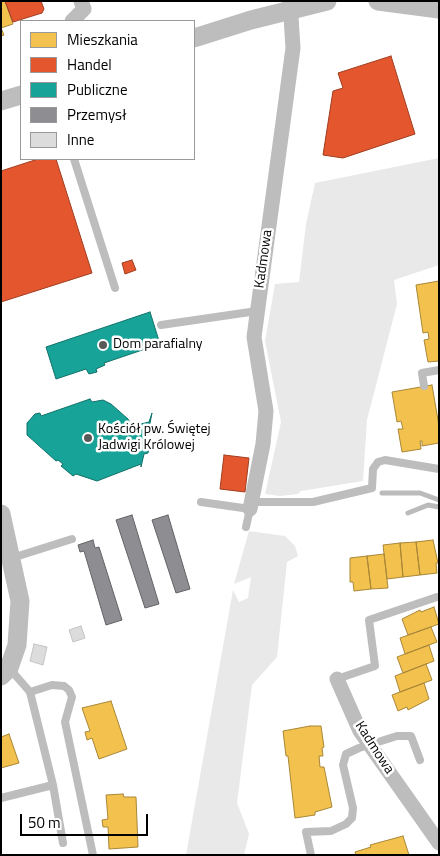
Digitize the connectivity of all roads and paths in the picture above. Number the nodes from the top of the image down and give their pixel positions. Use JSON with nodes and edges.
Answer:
{"nodes":[{"id":1,"x":81,"y":1,"type":"edge"},
{"id":2,"x":327,"y":1,"type":"edge"},
{"id":3,"x":378,"y":1,"type":"edge"},
{"id":4,"x":291,"y":5,"type":"edge"},
{"id":5,"x":439,"y":9,"type":"edge"},
{"id":6,"x":73,"y":20,"type":"edge"},
{"id":7,"x":195,"y":38,"type":"edge"},
{"id":8,"x":20,"y":94,"type":"edge"},
{"id":9,"x":1,"y":101,"type":"edge"},
{"id":10,"x":74,"y":160,"type":"edge"},
{"id":11,"x":116,"y":288,"type":"dead end"},
{"id":12,"x":256,"y":311,"type":"junction"},
{"id":13,"x":161,"y":326,"type":"dead end"},
{"id":14,"x":439,"y":370,"type":"edge"},
{"id":15,"x":424,"y":386,"type":"dead end"},
{"id":16,"x":439,"y":469,"type":"edge"},
{"id":17,"x":201,"y":502,"type":"dead end"},
{"id":18,"x":251,"y":506,"type":"junction"},
{"id":19,"x":1,"y":514,"type":"edge"},
{"id":20,"x":246,"y":527,"type":"dead end"},
{"id":21,"x":72,"y":539,"type":"dead end"},
{"id":22,"x":12,"y":558,"type":"junction"},
{"id":23,"x":437,"y":597,"type":"dead end"},
{"id":24,"x":5,"y":672,"type":"edge"},
{"id":25,"x":337,"y":679,"type":"joint"},
{"id":26,"x":30,"y":692,"type":"junction"},
{"id":27,"x":371,"y":746,"type":"junction"},
{"id":28,"x":420,"y":760,"type":"dead end"},
{"id":29,"x":53,"y":785,"type":"junction"},
{"id":30,"x":1,"y":798,"type":"edge"},
{"id":31,"x":434,"y":827,"type":"edge"},
{"id":32,"x":63,"y":843,"type":"dead end"},
{"id":33,"x":439,"y":843,"type":"edge"},
{"id":34,"x":93,"y":855,"type":"edge"},
{"id":35,"x":311,"y":855,"type":"edge"}],
"edges":[{"from":1,"to":6,"type":"street"},
{"from":2,"to":4,"type":"street"},
{"from":3,"to":5,"type":"street"},
{"from":4,"to":7,"type":"street"},
{"from":4,"to":12,"type":"street","name":"Kadmowa"},
{"from":8,"to":9,"type":"street"},
{"from":10,"to":11,"type":"lane"},
{"from":12,"to":13,"type":"lane"},
{"from":12,"to":18,"type":"street","name":"Kadmowa"},
{"from":14,"to":15,"type":"lane"},
{"from":16,"to":18,"type":"lane"},
{"from":17,"to":18,"type":"lane"},
{"from":18,"to":20,"type":"lane"},
{"from":19,"to":22,"type":"street"},
{"from":21,"to":22,"type":"lane"},
{"from":22,"to":24,"type":"street"},
{"from":23,"to":25,"type":"lane","name":"Kadmowa"},
{"from":24,"to":26,"type":"lane"},
{"from":25,"to":27,"type":"street","name":"Kadmowa"},
{"from":26,"to":29,"type":"lane"},
{"from":26,"to":34,"type":"lane"},
{"from":27,"to":28,"type":"lane"},
{"from":27,"to":31,"type":"street","name":"Kadmowa"},
{"from":27,"to":35,"type":"lane"},
{"from":29,"to":30,"type":"lane"},
{"from":29,"to":32,"type":"lane"},
{"from":31,"to":33,"type":"street","name":"Kadmowa"}]}
